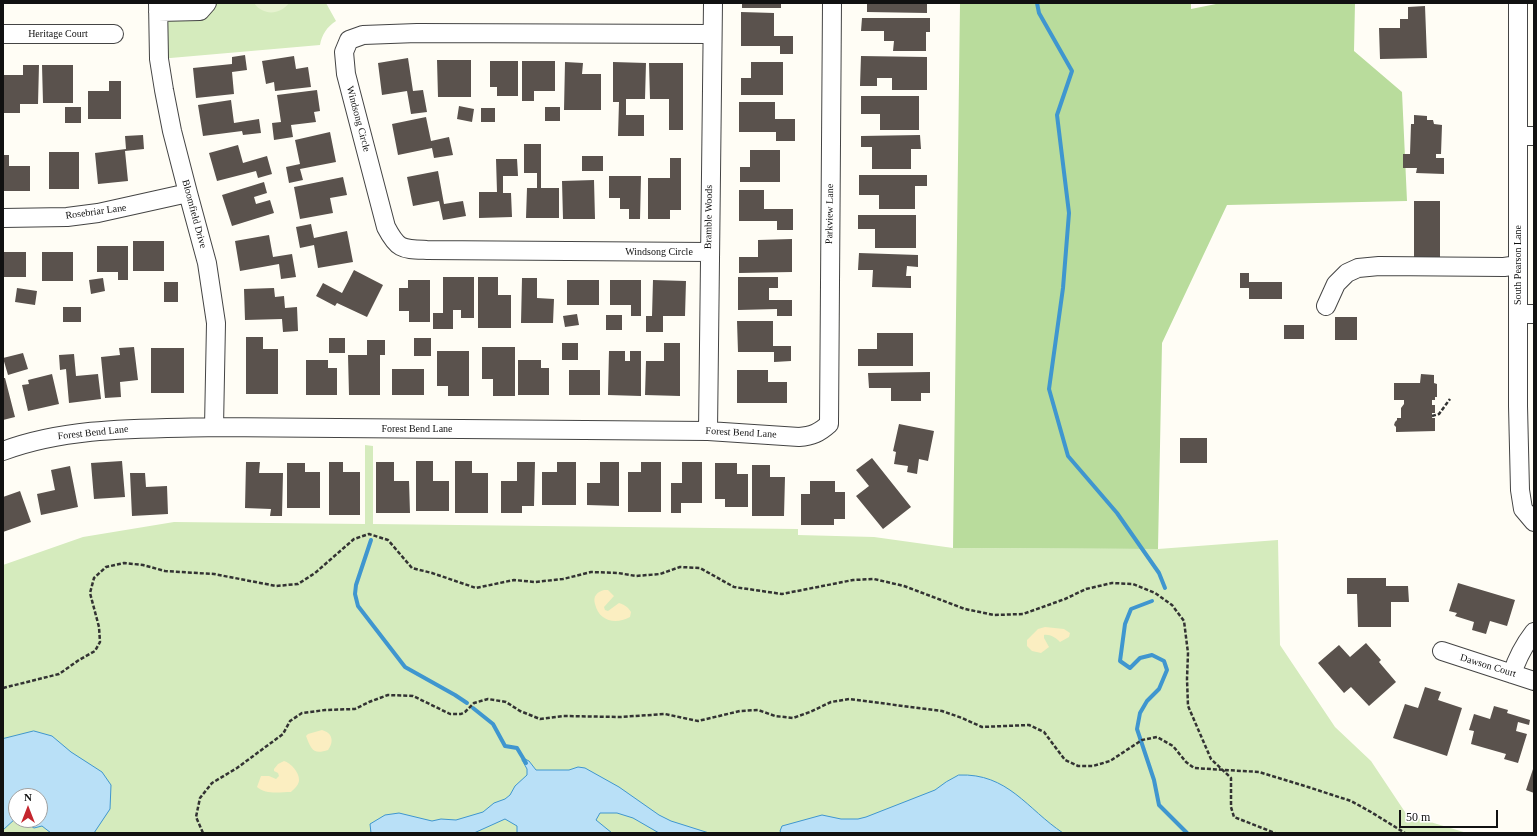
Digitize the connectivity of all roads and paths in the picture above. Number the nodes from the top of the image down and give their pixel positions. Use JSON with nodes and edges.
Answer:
{"nodes":[{"id":1,"x":207,"y":3,"type":"edge"},
{"id":2,"x":713,"y":3,"type":"edge"},
{"id":3,"x":832,"y":3,"type":"edge"},
{"id":4,"x":1518,"y":3,"type":"edge"},
{"id":5,"x":158,"y":8,"type":"edge"},
{"id":6,"x":3,"y":34,"type":"edge"},
{"id":7,"x":114,"y":34,"type":"dead end"},
{"id":8,"x":712,"y":34,"type":"junction"},
{"id":9,"x":1526,"y":136,"type":"edge"},
{"id":10,"x":188,"y":193,"type":"junction"},
{"id":11,"x":3,"y":218,"type":"edge"},
{"id":12,"x":709,"y":252,"type":"junction"},
{"id":13,"x":1518,"y":265,"type":"junction"},
{"id":14,"x":1326,"y":306,"type":"dead end"},
{"id":15,"x":1526,"y":314,"type":"edge"},
{"id":16,"x":1450,"y":399,"type":"dead end"},
{"id":17,"x":1526,"y":407,"type":"edge"},
{"id":18,"x":1432,"y":416,"type":"dead end"},
{"id":19,"x":828,"y":424,"type":"joint"},
{"id":20,"x":214,"y":427,"type":"junction"},
{"id":21,"x":708,"y":430,"type":"junction"},
{"id":22,"x":3,"y":451,"type":"edge"},
{"id":23,"x":1534,"y":522,"type":"edge"},
{"id":24,"x":1534,"y":632,"type":"edge"},
{"id":25,"x":1442,"y":651,"type":"dead end"},
{"id":26,"x":1512,"y":674,"type":"junction"},
{"id":27,"x":1534,"y":681,"type":"edge"},
{"id":28,"x":3,"y":688,"type":"edge"},
{"id":29,"x":1224,"y":771,"type":"junction"},
{"id":30,"x":203,"y":833,"type":"edge"},
{"id":31,"x":1275,"y":833,"type":"edge"},
{"id":32,"x":1405,"y":833,"type":"edge"}],
"edges":[{"from":1,"to":5,"type":"street"},
{"from":2,"to":8,"type":"street","name":"Bramble Woods"},
{"from":3,"to":19,"type":"street","name":"Parkview Lane"},
{"from":4,"to":9,"type":"street","name":"South Pearson Lane"},
{"from":5,"to":10,"type":"street","name":"Bloomfield Drive"},
{"from":6,"to":7,"type":"street","name":"Heritage Court"},
{"from":8,"to":12,"type":"street","name":"Bramble Woods"},
{"from":8,"to":12,"type":"street","name":"Windsong Circle"},
{"from":9,"to":13,"type":"street","name":"South Pearson Lane"},
{"from":10,"to":11,"type":"street","name":"Rosebriar Lane"},
{"from":10,"to":20,"type":"street","name":"Bloomfield Drive"},
{"from":12,"to":21,"type":"street","name":"Bramble Woods"},
{"from":13,"to":14,"type":"street"},
{"from":13,"to":15,"type":"street","name":"South Pearson Lane"},
{"from":15,"to":17,"type":"street","name":"South Pearson Lane"},
{"from":16,"to":18,"type":"path"},
{"from":17,"to":23,"type":"street","name":"South Pearson Lane"},
{"from":19,"to":21,"type":"street","name":"Forest Bend Lane"},
{"from":20,"to":21,"type":"street","name":"Forest Bend Lane"},
{"from":20,"to":22,"type":"street","name":"Forest Bend Lane"},
{"from":24,"to":26,"type":"street"},
{"from":25,"to":26,"type":"street","name":"Dawson Court"},
{"from":26,"to":27,"type":"street","name":"Dawson Court"},
{"from":28,"to":29,"type":"path"},
{"from":29,"to":30,"type":"path"},
{"from":29,"to":31,"type":"path"},
{"from":29,"to":32,"type":"path"}]}
